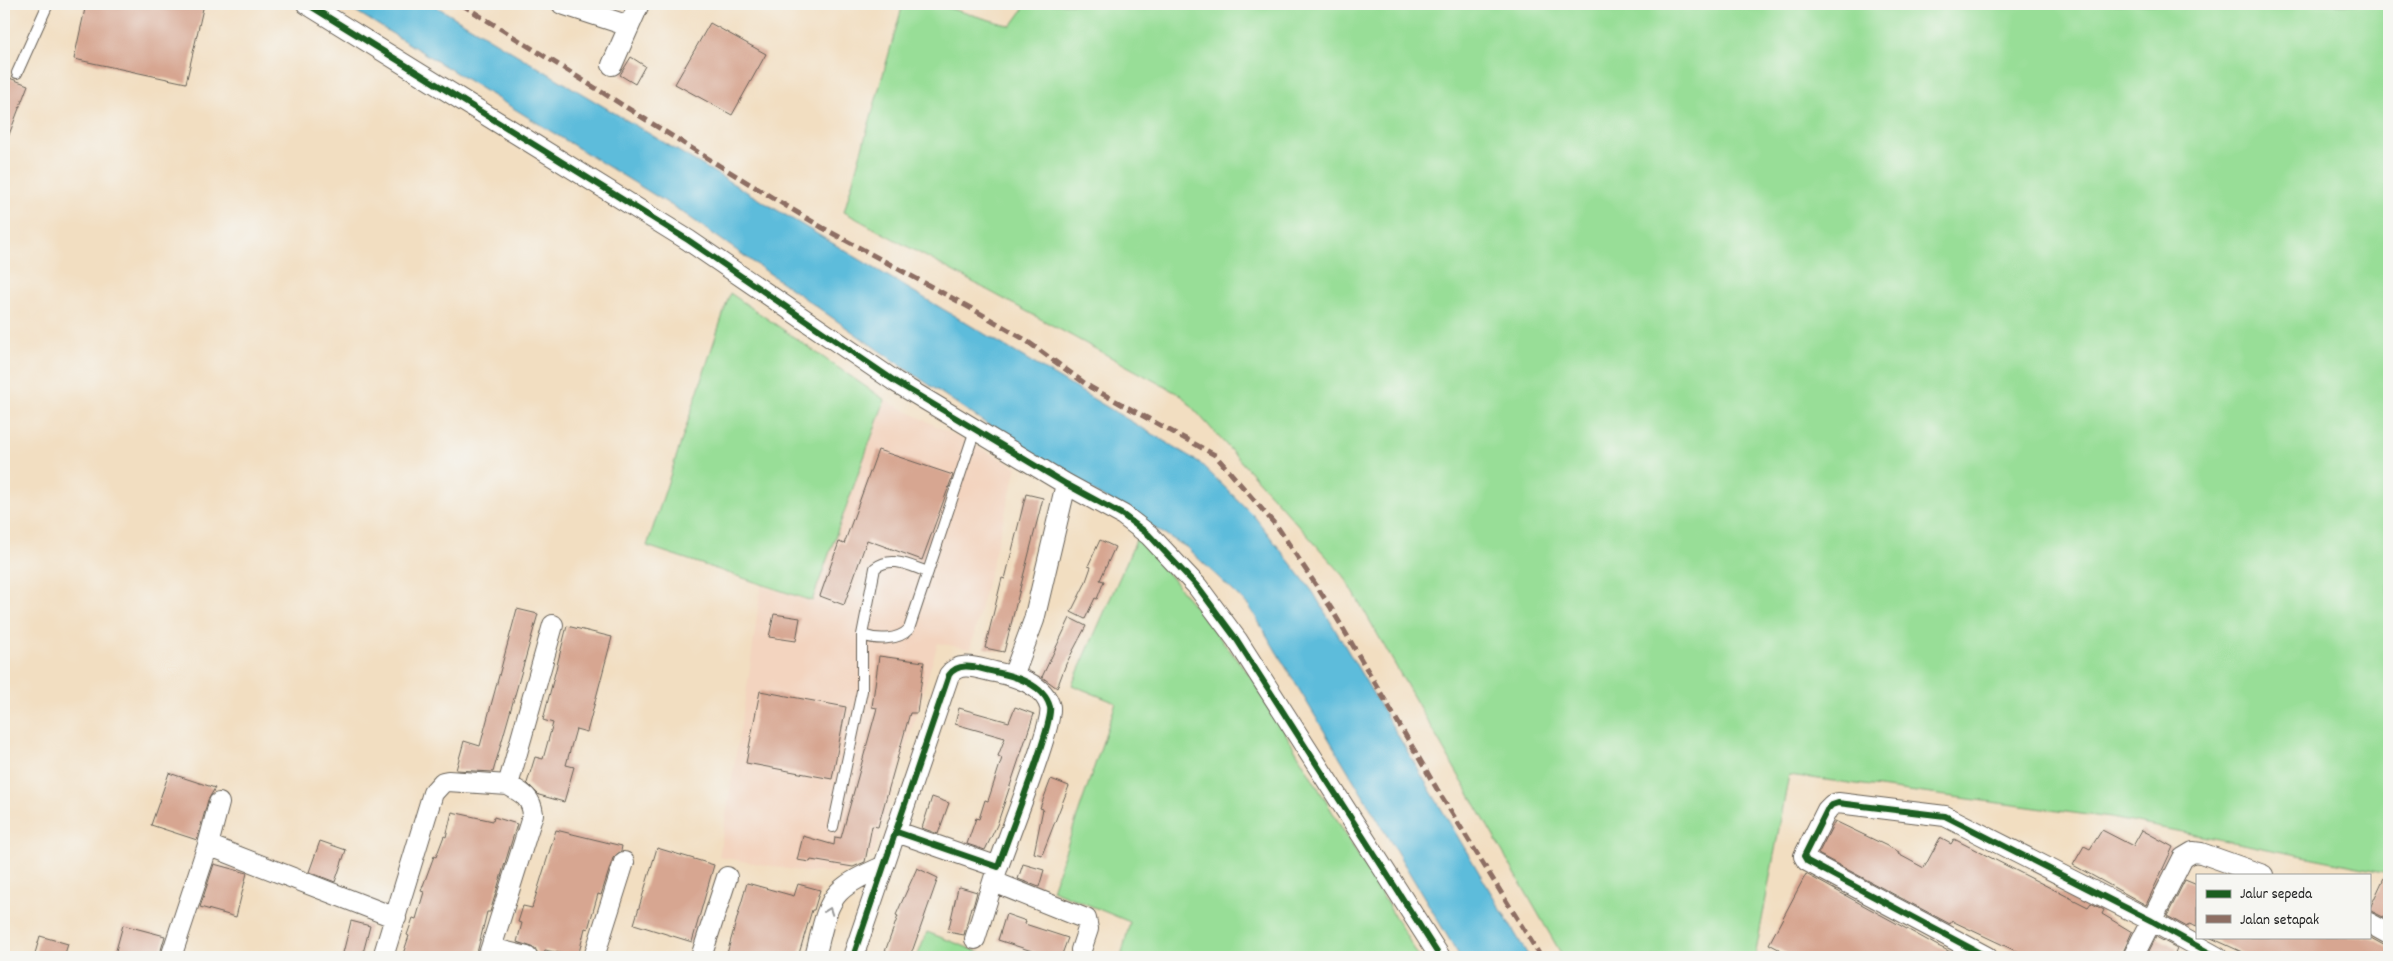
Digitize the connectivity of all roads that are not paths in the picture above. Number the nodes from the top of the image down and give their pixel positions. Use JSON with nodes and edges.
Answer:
{"nodes":[{"id":1,"x":48,"y":4,"type":"edge"},
{"id":2,"x":307,"y":4,"type":"edge"},
{"id":3,"x":562,"y":4,"type":"edge"},
{"id":4,"x":639,"y":4,"type":"edge"},
{"id":5,"x":629,"y":26,"type":"junction"},
{"id":6,"x":612,"y":65,"type":"dead end"},
{"id":7,"x":17,"y":73,"type":"dead end"},
{"id":8,"x":975,"y":430,"type":"junction"},
{"id":9,"x":1066,"y":484,"type":"junction"},
{"id":10,"x":928,"y":572,"type":"junction"},
{"id":11,"x":553,"y":625,"type":"dead end"},
{"id":12,"x":862,"y":635,"type":"junction"},
{"id":13,"x":1013,"y":676,"type":"junction"},
{"id":14,"x":508,"y":785,"type":"junction"},
{"id":15,"x":219,"y":803,"type":"dead end"},
{"id":16,"x":833,"y":827,"type":"dead end"},
{"id":17,"x":897,"y":832,"type":"junction"},
{"id":18,"x":208,"y":845,"type":"junction"},
{"id":19,"x":624,"y":862,"type":"dead end"},
{"id":20,"x":884,"y":866,"type":"junction"},
{"id":21,"x":996,"y":874,"type":"junction"},
{"id":22,"x":2260,"y":874,"type":"edge"},
{"id":23,"x":727,"y":877,"type":"dead end"},
{"id":24,"x":396,"y":918,"type":"junction"},
{"id":25,"x":2152,"y":921,"type":"junction"},
{"id":26,"x":2370,"y":924,"type":"edge"},
{"id":27,"x":2389,"y":934,"type":"edge"},
{"id":28,"x":975,"y":939,"type":"dead end"},
{"id":29,"x":1081,"y":950,"type":"dead end"},
{"id":30,"x":490,"y":953,"type":"edge"},
{"id":31,"x":171,"y":957,"type":"edge"},
{"id":32,"x":383,"y":957,"type":"edge"},
{"id":33,"x":527,"y":957,"type":"edge"},
{"id":34,"x":594,"y":957,"type":"edge"},
{"id":35,"x":701,"y":957,"type":"edge"},
{"id":36,"x":815,"y":957,"type":"edge"},
{"id":37,"x":853,"y":957,"type":"edge"},
{"id":38,"x":1440,"y":957,"type":"edge"},
{"id":39,"x":1987,"y":957,"type":"edge"},
{"id":40,"x":2133,"y":957,"type":"edge"},
{"id":41,"x":2217,"y":957,"type":"edge"}],
"edges":[{"from":1,"to":7,"type":"lane"},
{"from":2,"to":8,"type":"street"},
{"from":3,"to":5,"type":"street"},
{"from":4,"to":5,"type":"street"},
{"from":5,"to":6,"type":"street"},
{"from":8,"to":9,"type":"street"},
{"from":8,"to":10,"type":"lane"},
{"from":9,"to":13,"type":"street"},
{"from":9,"to":38,"type":"street"},
{"from":10,"to":12,"type":"lane"},
{"from":10,"to":12,"type":"lane"},
{"from":11,"to":14,"type":"street"},
{"from":12,"to":16,"type":"lane"},
{"from":13,"to":17,"type":"street"},
{"from":13,"to":21,"type":"street"},
{"from":14,"to":24,"type":"street"},
{"from":14,"to":30,"type":"street"},
{"from":15,"to":18,"type":"street"},
{"from":17,"to":20,"type":"street"},
{"from":17,"to":21,"type":"street"},
{"from":18,"to":24,"type":"street"},
{"from":18,"to":31,"type":"street"},
{"from":19,"to":34,"type":"street"},
{"from":36,"to":20,"type":"street","one_way":true},
{"from":20,"to":37,"type":"street"},
{"from":21,"to":28,"type":"street"},
{"from":21,"to":29,"type":"street"},
{"from":22,"to":25,"type":"street"},
{"from":23,"to":35,"type":"street"},
{"from":24,"to":32,"type":"street"},
{"from":25,"to":39,"type":"street"},
{"from":25,"to":40,"type":"street"},
{"from":25,"to":41,"type":"street"},
{"from":26,"to":27,"type":"street"},
{"from":30,"to":33,"type":"street"}]}
